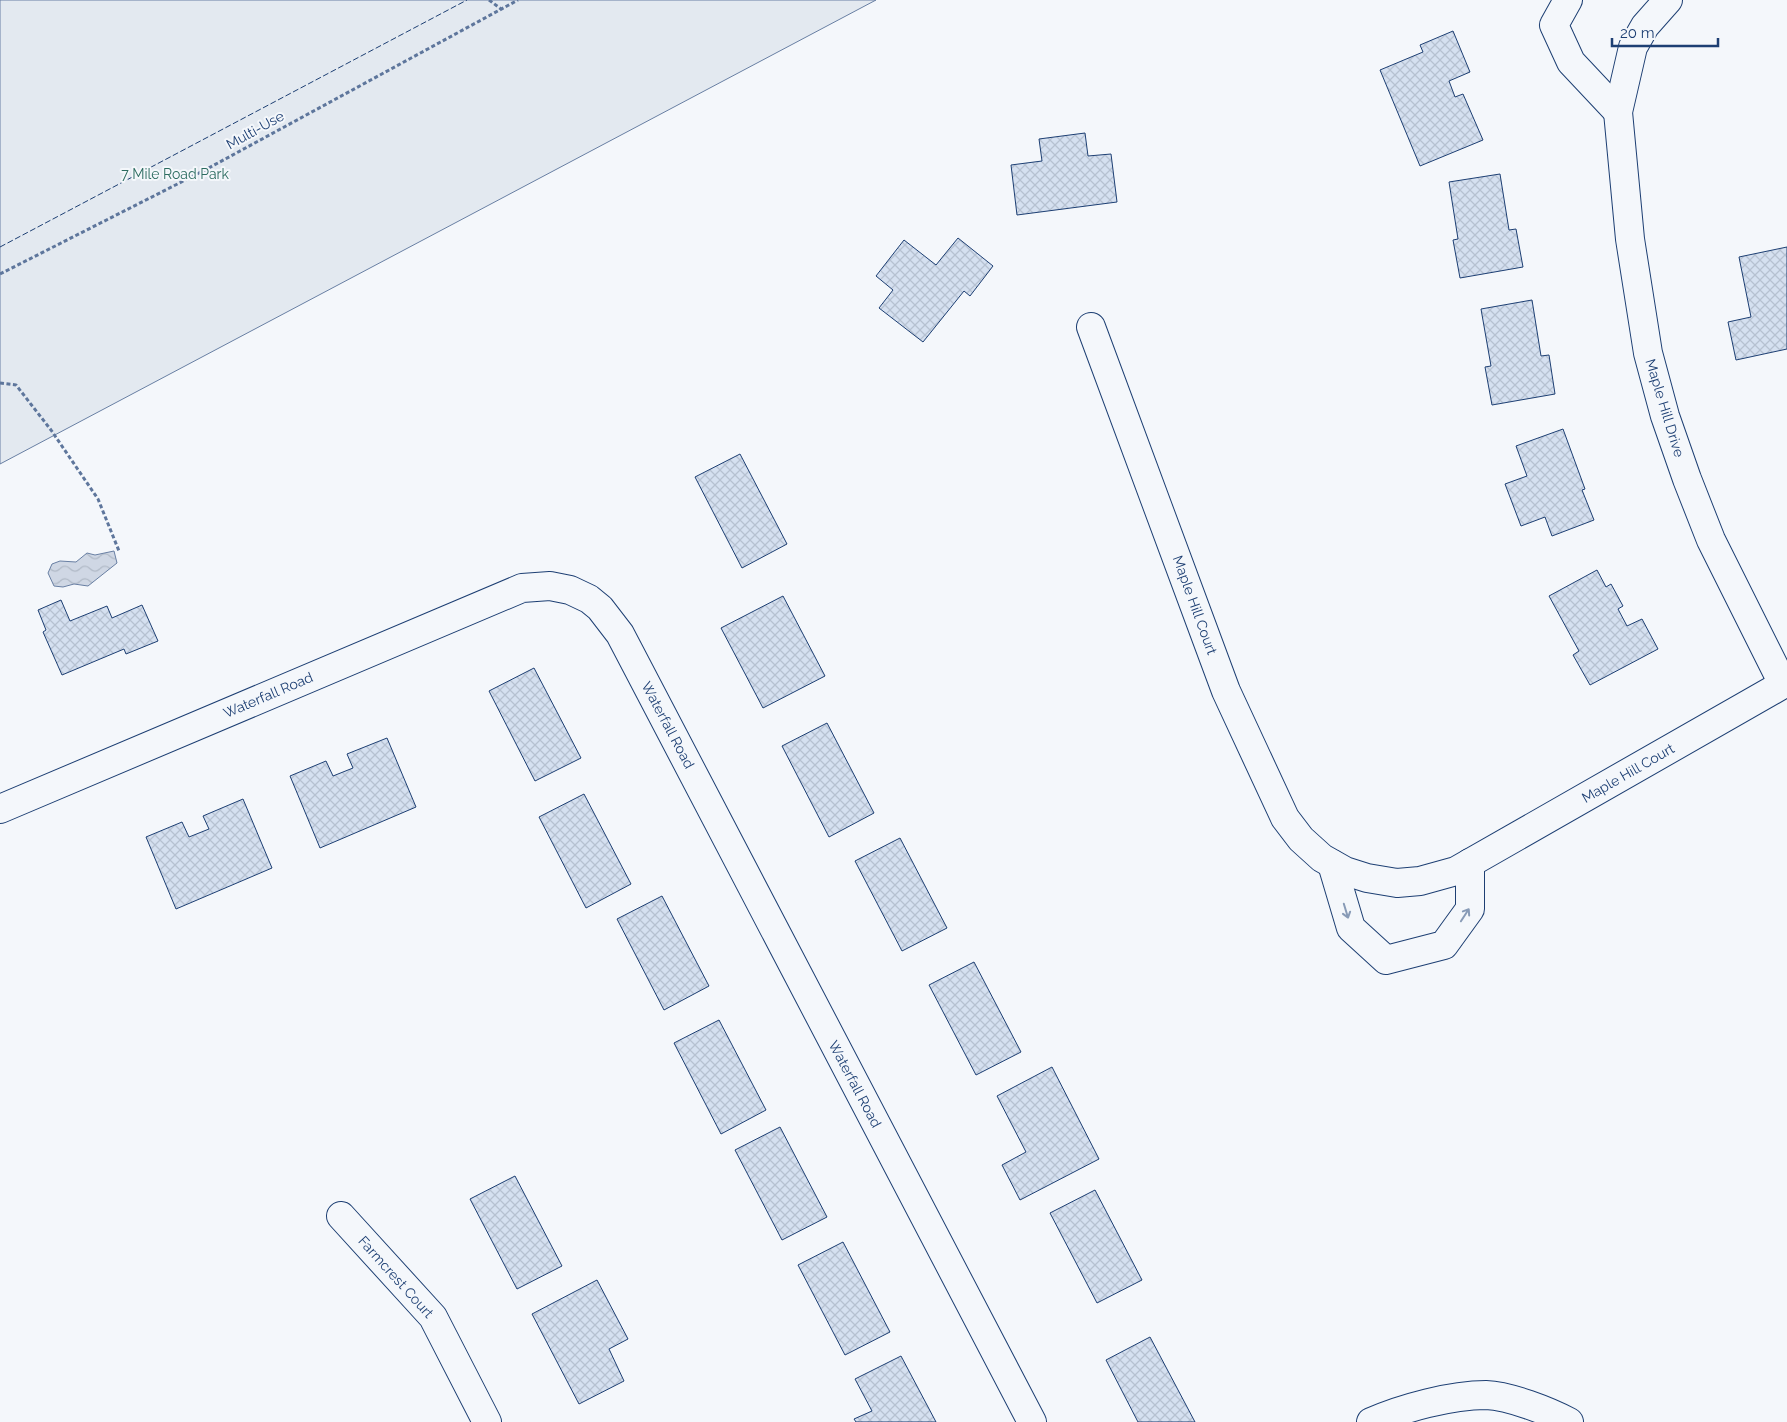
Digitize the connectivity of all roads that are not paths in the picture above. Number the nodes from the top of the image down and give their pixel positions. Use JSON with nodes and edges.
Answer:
{"nodes":[{"id":1,"x":1568,"y":0,"type":"edge"},
{"id":2,"x":1668,"y":0,"type":"edge"},
{"id":3,"x":1618,"y":112,"type":"junction"},
{"id":4,"x":1091,"y":326,"type":"dead end"},
{"id":5,"x":1785,"y":683,"type":"edge"},
{"id":6,"x":0,"y":809,"type":"edge"},
{"id":7,"x":1470,"y":863,"type":"junction"},
{"id":8,"x":1332,"y":864,"type":"junction"},
{"id":9,"x":341,"y":1216,"type":"dead end"},
{"id":10,"x":487,"y":1422,"type":"edge"},
{"id":11,"x":1032,"y":1422,"type":"edge"},
{"id":12,"x":1371,"y":1422,"type":"edge"},
{"id":13,"x":1569,"y":1422,"type":"edge"}],
"edges":[{"from":1,"to":3,"type":"street"},
{"from":2,"to":3,"type":"street","name":"Maple Hill Drive"},
{"from":3,"to":5,"type":"street","name":"Maple Hill Drive"},
{"from":4,"to":8,"type":"street","name":"Maple Hill Court"},
{"from":5,"to":7,"type":"street","name":"Maple Hill Court"},
{"from":6,"to":11,"type":"street","name":"Waterfall Road"},
{"from":7,"to":8,"type":"street","name":"Maple Hill Court"},
{"from":8,"to":7,"type":"street","one_way":true},
{"from":9,"to":10,"type":"street","name":"Farmcrest Court"},
{"from":12,"to":13,"type":"street"}]}
